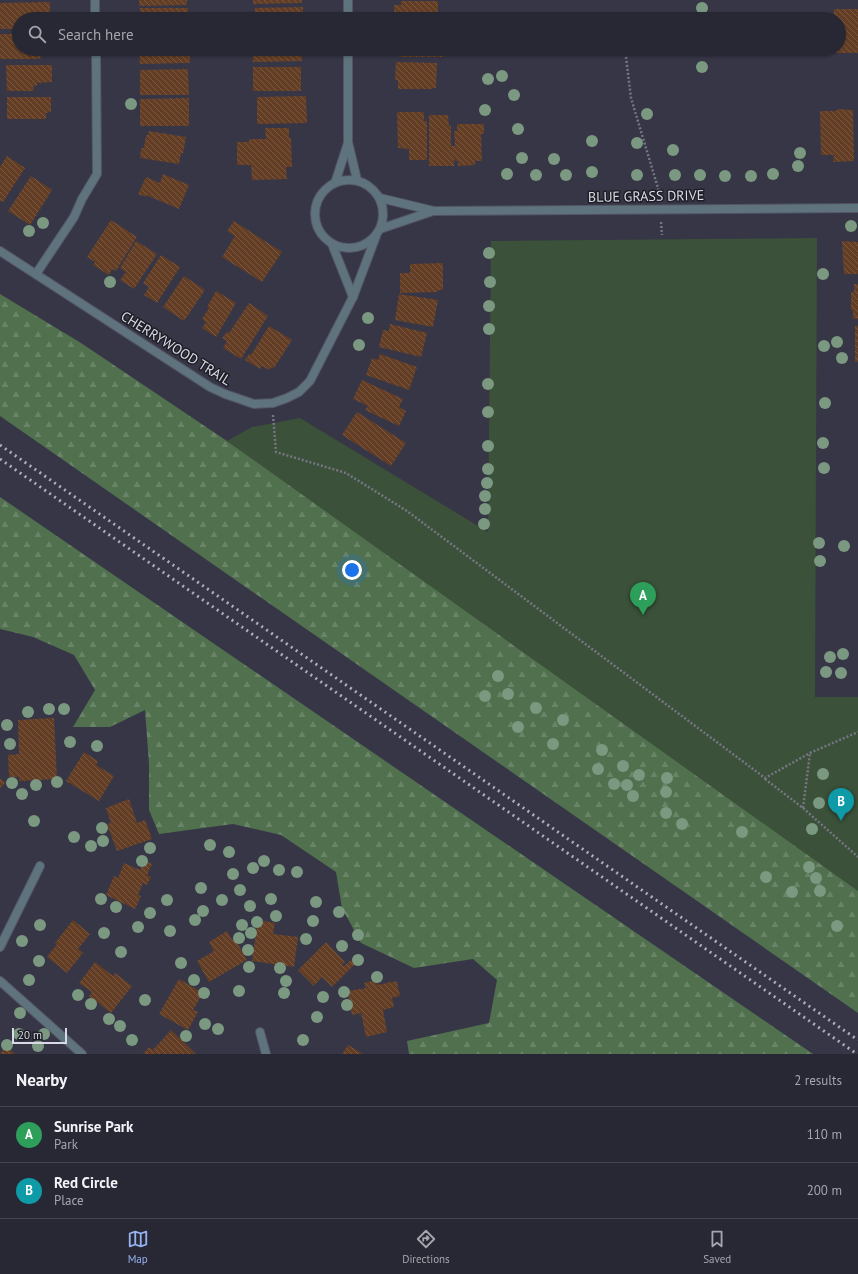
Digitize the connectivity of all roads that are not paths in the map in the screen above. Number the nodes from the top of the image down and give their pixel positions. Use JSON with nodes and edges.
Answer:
{"nodes":[{"id":1,"x":95,"y":0,"type":"edge"},
{"id":2,"x":348,"y":0,"type":"edge"},
{"id":3,"x":95,"y":12,"type":"edge"},
{"id":4,"x":348,"y":12,"type":"edge"},
{"id":5,"x":96,"y":56,"type":"edge"},
{"id":6,"x":348,"y":56,"type":"edge"},
{"id":7,"x":348,"y":142,"type":"junction"},
{"id":8,"x":356,"y":180,"type":"junction"},
{"id":9,"x":335,"y":183,"type":"junction"},
{"id":10,"x":380,"y":198,"type":"junction"},
{"id":11,"x":858,"y":208,"type":"edge"},
{"id":12,"x":434,"y":211,"type":"junction"},
{"id":13,"x":378,"y":233,"type":"junction"},
{"id":14,"x":332,"y":244,"type":"junction"},
{"id":15,"x":0,"y":251,"type":"edge"},
{"id":16,"x":36,"y":274,"type":"junction"},
{"id":17,"x":353,"y":297,"type":"junction"},
{"id":18,"x":40,"y":866,"type":"dead end"},
{"id":19,"x":0,"y":947,"type":"edge"},
{"id":20,"x":0,"y":981,"type":"edge"},
{"id":21,"x":260,"y":1032,"type":"dead end"},
{"id":22,"x":82,"y":1054,"type":"edge"},
{"id":23,"x":266,"y":1054,"type":"edge"}],
"edges":[{"from":1,"to":3,"type":"street"},
{"from":2,"to":4,"type":"street"},
{"from":5,"to":16,"type":"street"},
{"from":6,"to":7,"type":"street"},
{"from":7,"to":8,"type":"street"},
{"from":7,"to":9,"type":"street"},
{"from":8,"to":9,"type":"street"},
{"from":8,"to":10,"type":"street"},
{"from":9,"to":14,"type":"street"},
{"from":10,"to":12,"type":"street","name":"BLUE GRASS DRIVE"},
{"from":10,"to":13,"type":"street"},
{"from":11,"to":12,"type":"street","name":"BLUE GRASS DRIVE"},
{"from":12,"to":13,"type":"street","name":"BLUE GRASS DRIVE"},
{"from":13,"to":14,"type":"street"},
{"from":13,"to":17,"type":"street","name":"CHERRYWOOD TRAIL"},
{"from":14,"to":17,"type":"street"},
{"from":15,"to":16,"type":"street","name":"CHERRYWOOD TRAIL"},
{"from":16,"to":17,"type":"street","name":"CHERRYWOOD TRAIL"},
{"from":18,"to":19,"type":"street"},
{"from":20,"to":22,"type":"street"},
{"from":21,"to":23,"type":"street"}]}
